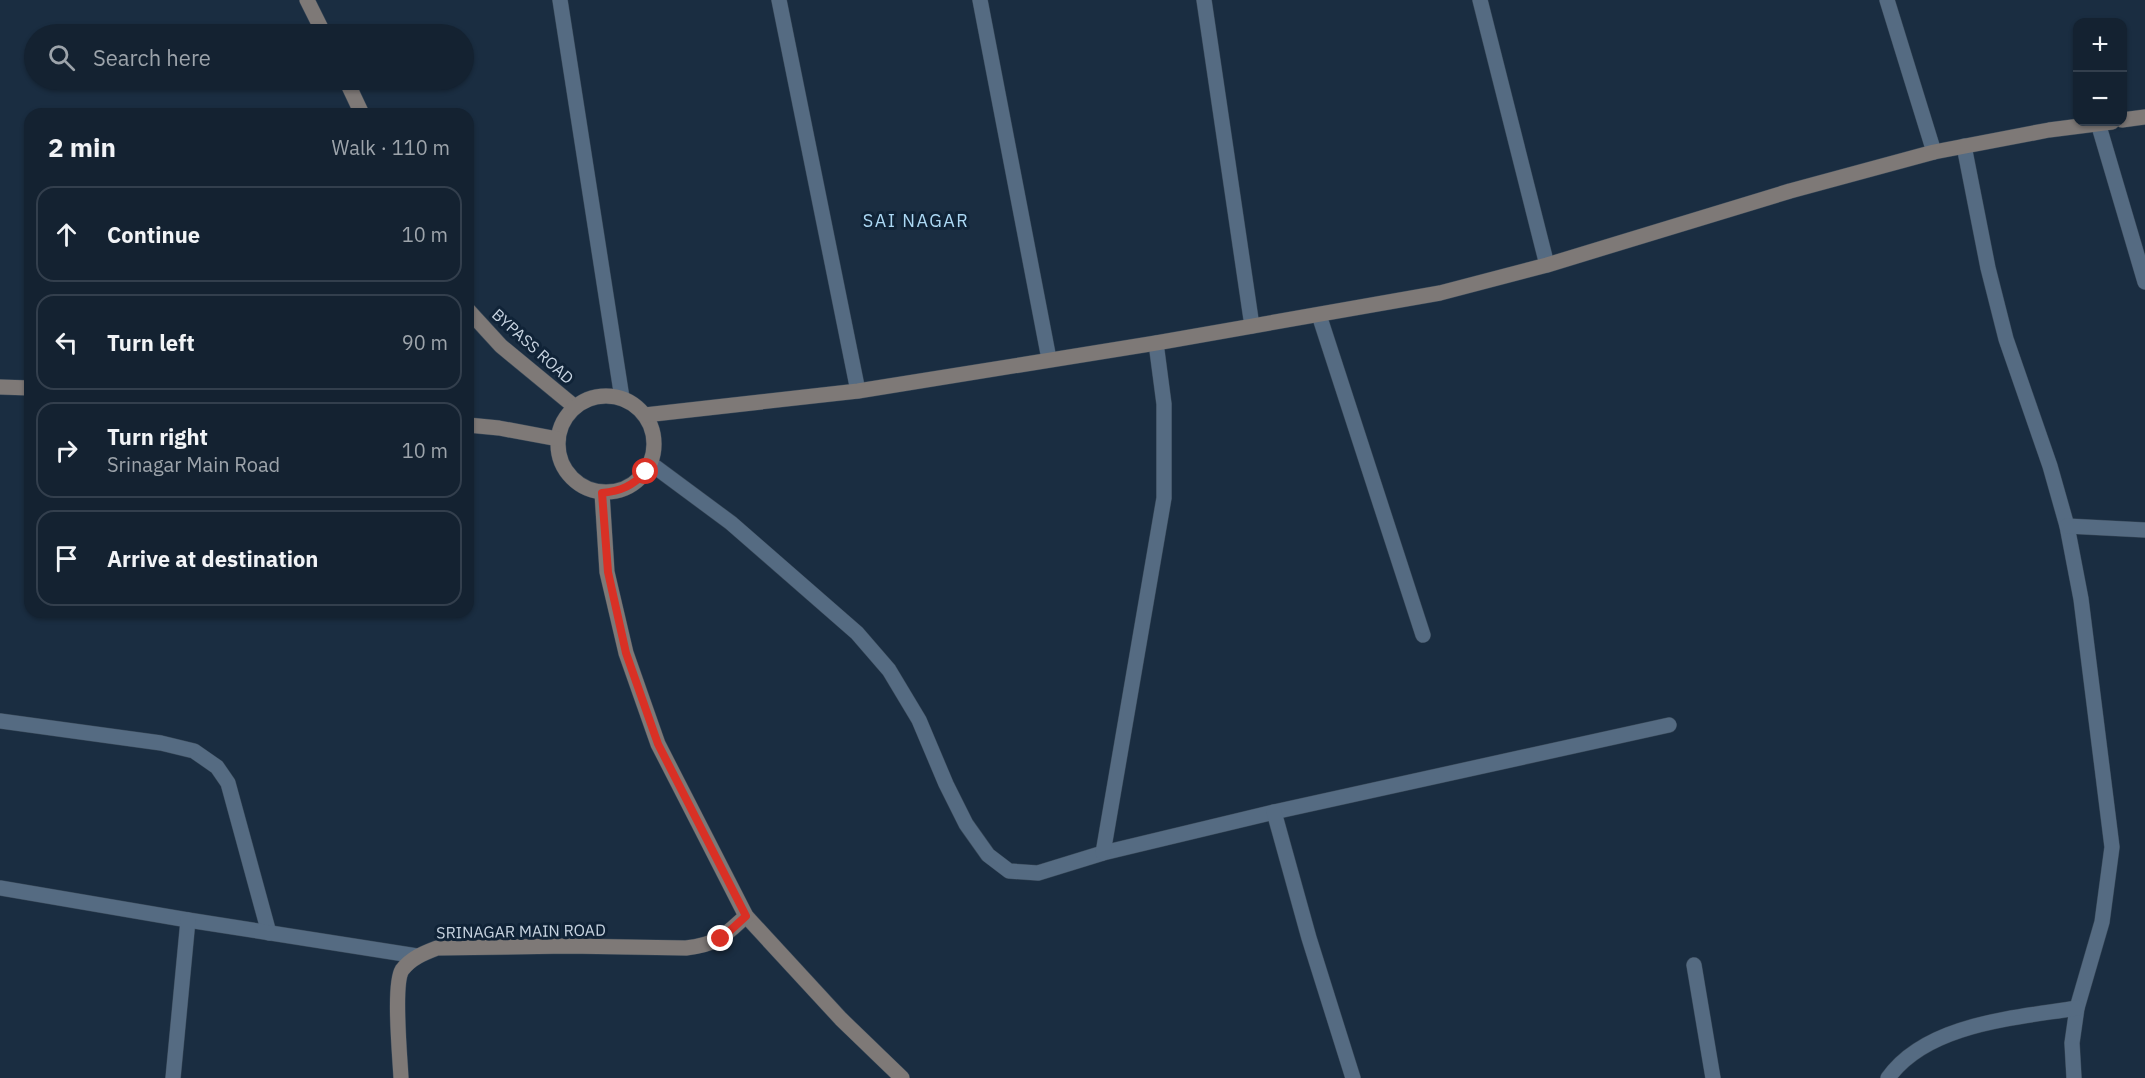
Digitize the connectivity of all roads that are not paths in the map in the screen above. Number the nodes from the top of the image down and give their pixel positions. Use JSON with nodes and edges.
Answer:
{"nodes":[{"id":1,"x":307,"y":0,"type":"edge"},
{"id":2,"x":560,"y":0,"type":"edge"},
{"id":3,"x":779,"y":0,"type":"edge"},
{"id":4,"x":980,"y":0,"type":"edge"},
{"id":5,"x":1204,"y":0,"type":"edge"},
{"id":6,"x":1480,"y":0,"type":"edge"},
{"id":7,"x":1887,"y":0,"type":"edge"},
{"id":8,"x":319,"y":24,"type":"edge"},
{"id":9,"x":351,"y":90,"type":"edge"},
{"id":10,"x":359,"y":108,"type":"edge"},
{"id":11,"x":2145,"y":117,"type":"edge"},
{"id":12,"x":2127,"y":119,"type":"edge"},
{"id":13,"x":2077,"y":126,"type":"edge"},
{"id":14,"x":2106,"y":126,"type":"edge"},
{"id":15,"x":1964,"y":146,"type":"junction"},
{"id":16,"x":1934,"y":152,"type":"junction"},
{"id":17,"x":1547,"y":265,"type":"junction"},
{"id":18,"x":2145,"y":282,"type":"edge"},
{"id":19,"x":1319,"y":315,"type":"junction"},
{"id":20,"x":474,"y":317,"type":"edge"},
{"id":21,"x":1252,"y":326,"type":"junction"},
{"id":22,"x":1156,"y":343,"type":"junction"},
{"id":23,"x":1048,"y":358,"type":"junction"},
{"id":24,"x":0,"y":387,"type":"edge"},
{"id":25,"x":24,"y":388,"type":"edge"},
{"id":26,"x":858,"y":391,"type":"junction"},
{"id":27,"x":622,"y":398,"type":"junction"},
{"id":28,"x":575,"y":407,"type":"junction"},
{"id":29,"x":645,"y":415,"type":"junction"},
{"id":30,"x":474,"y":426,"type":"edge"},
{"id":31,"x":558,"y":439,"type":"junction"},
{"id":32,"x":650,"y":463,"type":"junction"},
{"id":33,"x":602,"y":493,"type":"junction"},
{"id":34,"x":2067,"y":526,"type":"junction"},
{"id":35,"x":2145,"y":530,"type":"edge"},
{"id":36,"x":1423,"y":635,"type":"dead end"},
{"id":37,"x":0,"y":721,"type":"edge"},
{"id":38,"x":1669,"y":725,"type":"dead end"},
{"id":39,"x":1274,"y":812,"type":"junction"},
{"id":40,"x":1103,"y":853,"type":"junction"},
{"id":41,"x":0,"y":888,"type":"edge"},
{"id":42,"x":746,"y":916,"type":"junction"},
{"id":43,"x":188,"y":920,"type":"junction"},
{"id":44,"x":269,"y":933,"type":"junction"},
{"id":45,"x":417,"y":956,"type":"junction"},
{"id":46,"x":1694,"y":965,"type":"dead end"},
{"id":47,"x":2077,"y":1008,"type":"junction"},
{"id":48,"x":173,"y":1078,"type":"edge"},
{"id":49,"x":401,"y":1078,"type":"edge"},
{"id":50,"x":902,"y":1078,"type":"edge"},
{"id":51,"x":1353,"y":1078,"type":"edge"},
{"id":52,"x":1713,"y":1078,"type":"edge"},
{"id":53,"x":1888,"y":1078,"type":"edge"},
{"id":54,"x":2074,"y":1078,"type":"edge"}],
"edges":[{"from":1,"to":8,"type":"main road"},
{"from":2,"to":27,"type":"street"},
{"from":3,"to":26,"type":"street"},
{"from":4,"to":23,"type":"street"},
{"from":5,"to":21,"type":"street"},
{"from":6,"to":17,"type":"street"},
{"from":7,"to":16,"type":"street"},
{"from":9,"to":10,"type":"main road"},
{"from":11,"to":12,"type":"main road"},
{"from":13,"to":15,"type":"main road"},
{"from":14,"to":18,"type":"street"},
{"from":15,"to":16,"type":"main road"},
{"from":15,"to":34,"type":"street"},
{"from":16,"to":17,"type":"main road"},
{"from":17,"to":19,"type":"main road"},
{"from":19,"to":21,"type":"main road"},
{"from":19,"to":36,"type":"street"},
{"from":20,"to":28,"type":"main road","name":"BYPASS ROAD"},
{"from":21,"to":22,"type":"main road"},
{"from":22,"to":23,"type":"main road"},
{"from":22,"to":40,"type":"street"},
{"from":23,"to":26,"type":"main road"},
{"from":24,"to":25,"type":"main road"},
{"from":26,"to":29,"type":"main road"},
{"from":27,"to":28,"type":"main road"},
{"from":27,"to":29,"type":"main road"},
{"from":28,"to":31,"type":"main road"},
{"from":29,"to":32,"type":"main road"},
{"from":30,"to":31,"type":"main road"},
{"from":31,"to":33,"type":"main road"},
{"from":32,"to":33,"type":"main road"},
{"from":32,"to":40,"type":"street"},
{"from":33,"to":42,"type":"main road"},
{"from":34,"to":35,"type":"street"},
{"from":34,"to":47,"type":"street"},
{"from":37,"to":44,"type":"street"},
{"from":38,"to":39,"type":"street"},
{"from":39,"to":40,"type":"street"},
{"from":39,"to":51,"type":"street"},
{"from":41,"to":43,"type":"street"},
{"from":42,"to":45,"type":"main road","name":"SRINAGAR MAIN ROAD"},
{"from":42,"to":50,"type":"main road"},
{"from":43,"to":44,"type":"street"},
{"from":43,"to":48,"type":"street"},
{"from":44,"to":45,"type":"street"},
{"from":45,"to":49,"type":"main road","name":"SRINAGAR MAIN ROAD"},
{"from":46,"to":52,"type":"street"},
{"from":47,"to":53,"type":"street"},
{"from":47,"to":54,"type":"street"}]}
